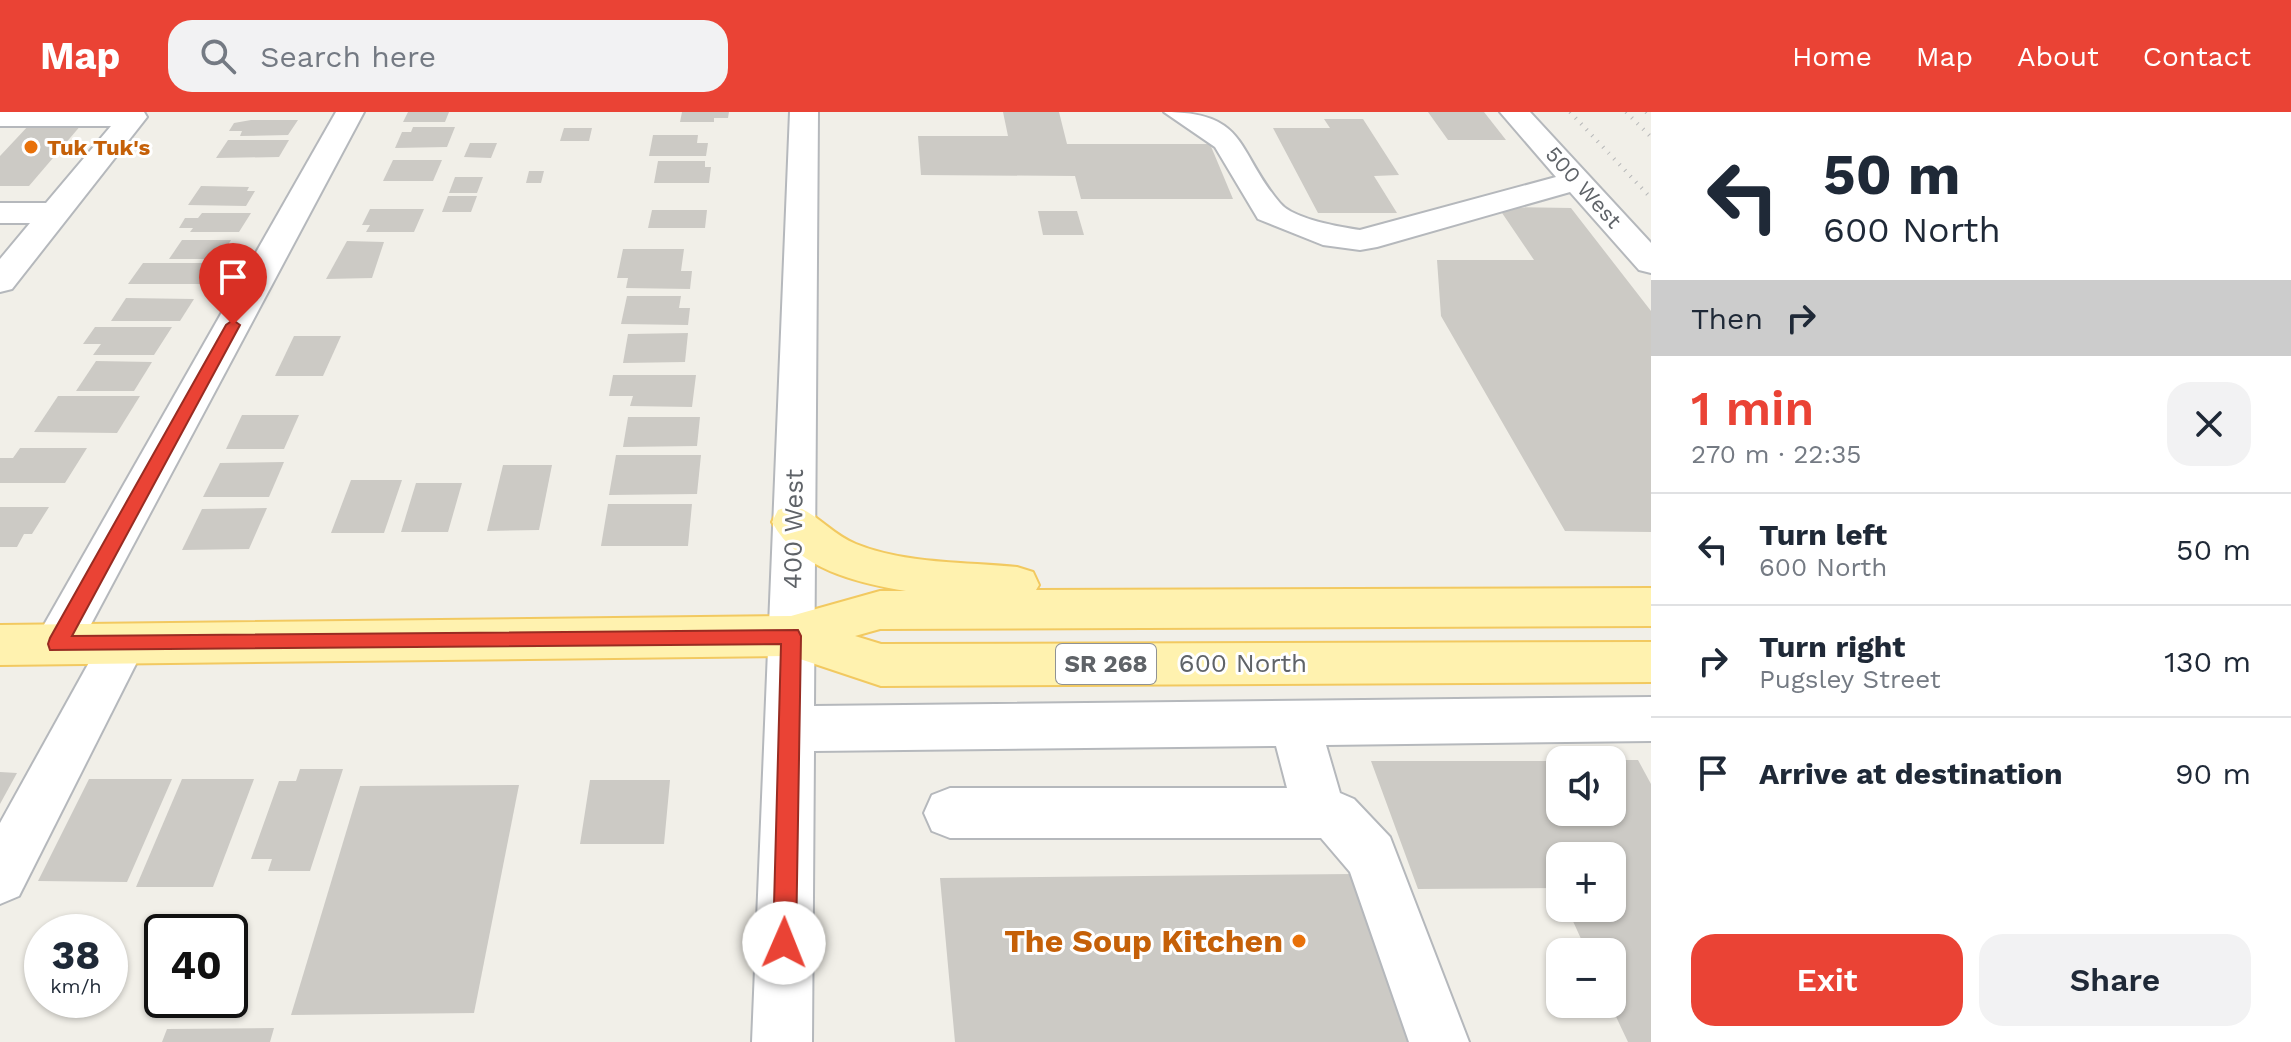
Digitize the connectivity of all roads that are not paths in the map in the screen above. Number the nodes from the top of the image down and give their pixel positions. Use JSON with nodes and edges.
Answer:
{"nodes":[{"id":1,"x":350,"y":112,"type":"edge"},
{"id":2,"x":804,"y":112,"type":"edge"},
{"id":3,"x":1178,"y":112,"type":"edge"},
{"id":4,"x":1514,"y":112,"type":"edge"},
{"id":5,"x":0,"y":117,"type":"edge"},
{"id":6,"x":1579,"y":181,"type":"junction"},
{"id":7,"x":0,"y":213,"type":"edge"},
{"id":8,"x":55,"y":213,"type":"junction"},
{"id":9,"x":1651,"y":263,"type":"edge"},
{"id":10,"x":0,"y":281,"type":"edge"},
{"id":11,"x":793,"y":522,"type":"junction"},
{"id":12,"x":1198,"y":606,"type":"junction"},
{"id":13,"x":1651,"y":607,"type":"edge"},
{"id":14,"x":791,"y":636,"type":"junction"},
{"id":15,"x":57,"y":644,"type":"junction"},
{"id":16,"x":123,"y":644,"type":"junction"},
{"id":17,"x":0,"y":645,"type":"edge"},
{"id":18,"x":1651,"y":662,"type":"edge"},
{"id":19,"x":1651,"y":719,"type":"edge"},
{"id":20,"x":1294,"y":721,"type":"junction"},
{"id":21,"x":789,"y":729,"type":"junction"},
{"id":22,"x":950,"y":813,"type":"dead end"},
{"id":23,"x":1320,"y":813,"type":"junction"},
{"id":24,"x":0,"y":877,"type":"edge"},
{"id":25,"x":782,"y":1042,"type":"edge"},
{"id":26,"x":1439,"y":1042,"type":"edge"}],
"edges":[{"from":1,"to":15,"type":"street"},
{"from":2,"to":11,"type":"street","name":"400 West"},
{"from":3,"to":6,"type":"street"},
{"from":4,"to":6,"type":"street","name":"500 West"},
{"from":5,"to":8,"type":"street"},
{"from":6,"to":9,"type":"street","name":"500 West"},
{"from":7,"to":8,"type":"street"},
{"from":8,"to":10,"type":"street"},
{"from":11,"to":12,"type":"main road"},
{"from":11,"to":14,"type":"street","name":"400 West"},
{"from":12,"to":13,"type":"main road","name":"600 North","number":"SR 268"},
{"from":12,"to":14,"type":"main road","name":"600 North","number":"SR 268"},
{"from":14,"to":16,"type":"main road","name":"600 North","number":"SR 268"},
{"from":14,"to":18,"type":"main road","name":"600 North","number":"SR 268"},
{"from":14,"to":21,"type":"street","name":"400 West"},
{"from":15,"to":16,"type":"main road","name":"600 North","number":"SR 268"},
{"from":15,"to":17,"type":"main road","name":"600 North","number":"SR 268"},
{"from":16,"to":24,"type":"street"},
{"from":19,"to":20,"type":"street"},
{"from":20,"to":21,"type":"street"},
{"from":20,"to":23,"type":"street"},
{"from":21,"to":25,"type":"street","name":"400 West"},
{"from":22,"to":23,"type":"street"},
{"from":23,"to":26,"type":"street"}]}
